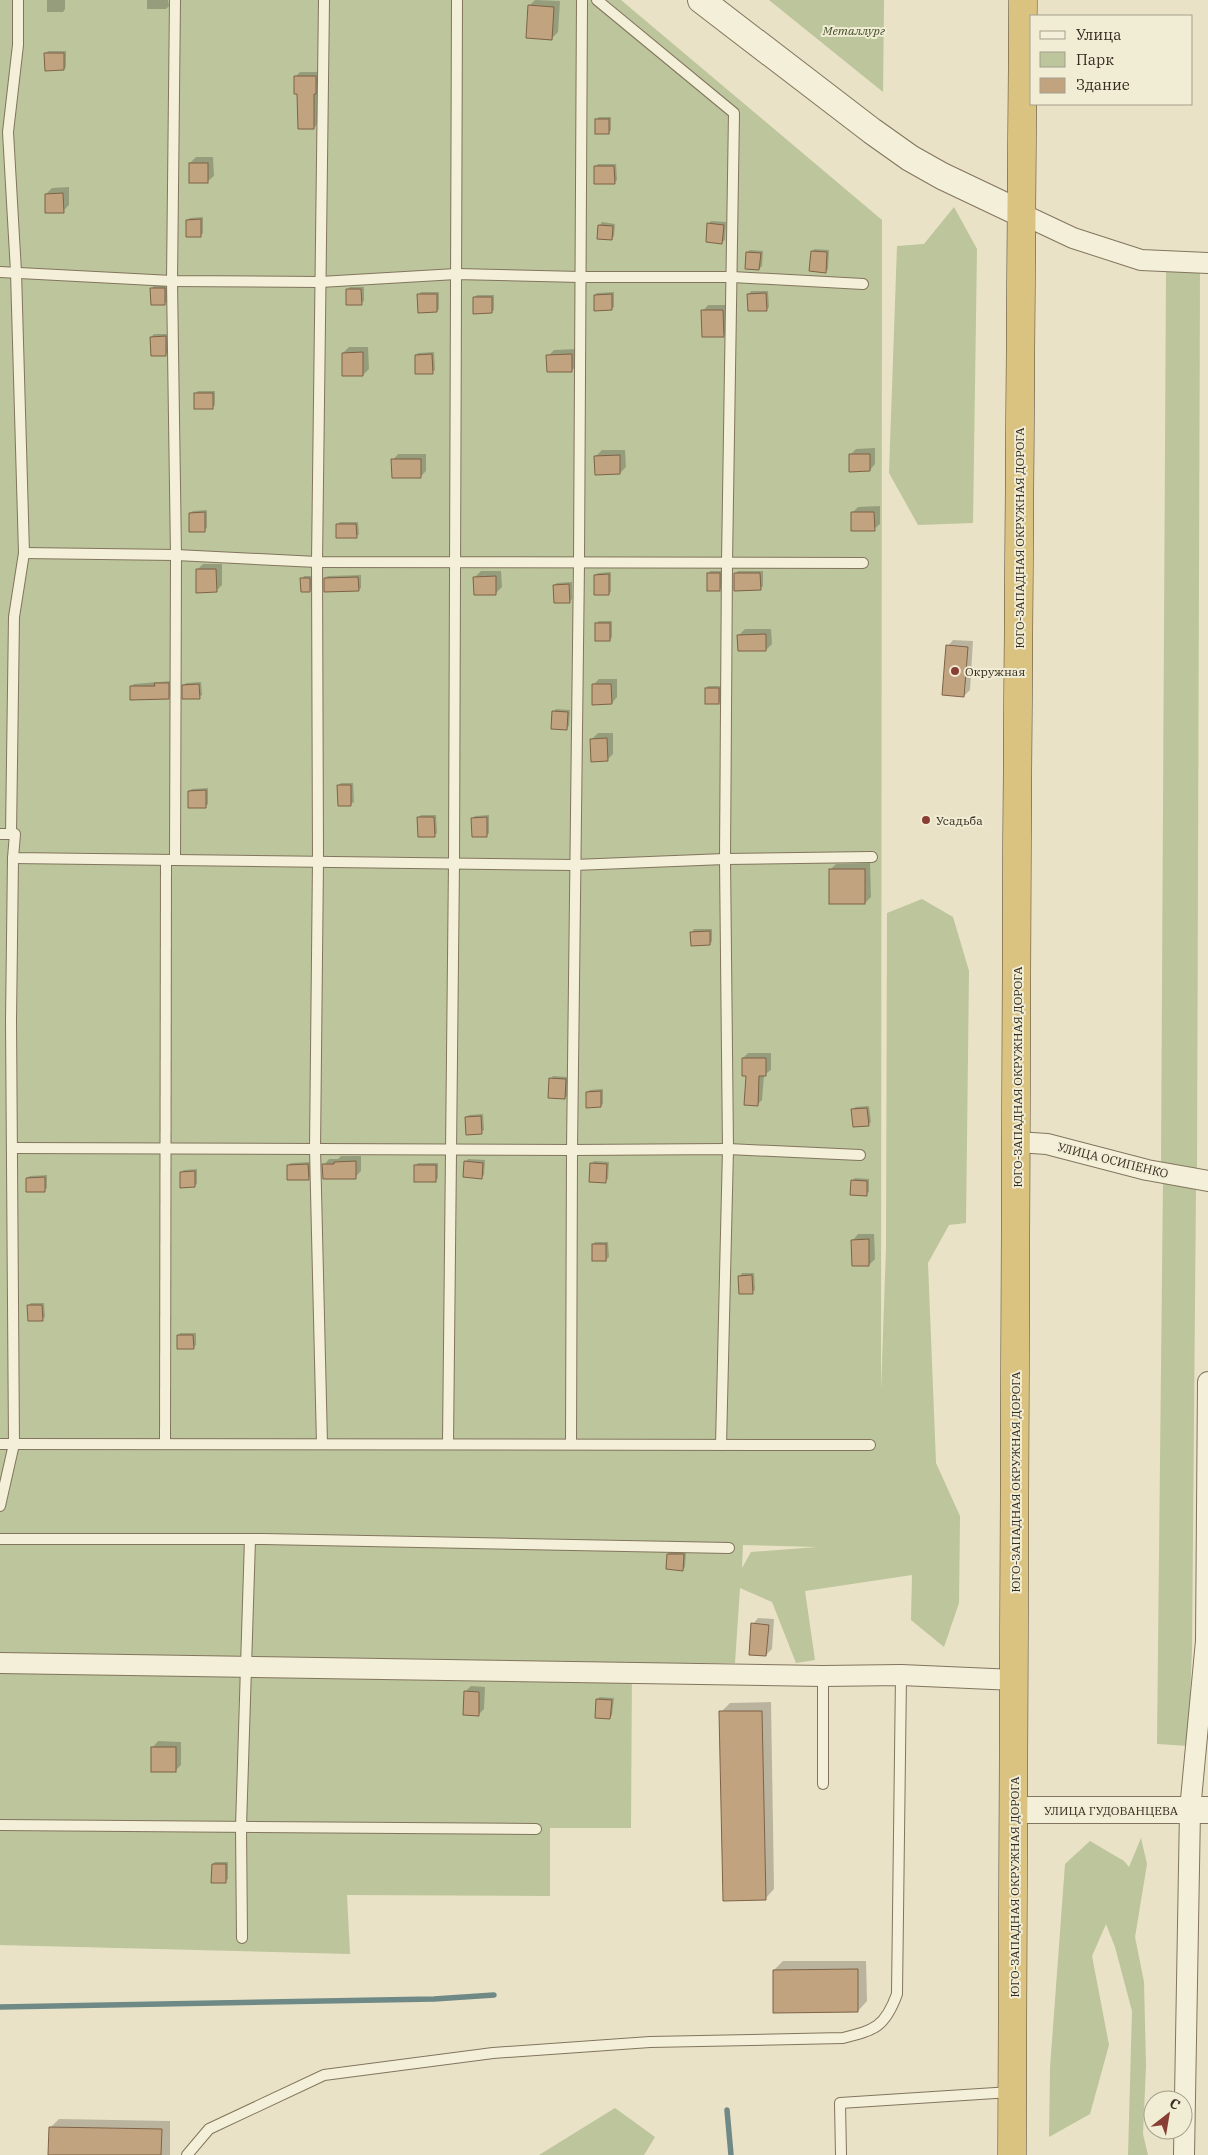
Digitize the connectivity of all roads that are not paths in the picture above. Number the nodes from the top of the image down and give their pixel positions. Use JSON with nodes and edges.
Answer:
{"nodes":[{"id":1,"x":18,"y":0,"type":"edge"},
{"id":2,"x":176,"y":0,"type":"edge"},
{"id":3,"x":324,"y":0,"type":"edge"},
{"id":4,"x":458,"y":0,"type":"edge"},
{"id":5,"x":582,"y":0,"type":"edge"},
{"id":6,"x":597,"y":0,"type":"edge"},
{"id":7,"x":701,"y":0,"type":"edge"},
{"id":8,"x":1023,"y":0,"type":"edge"},
{"id":9,"x":1022,"y":214,"type":"junction"},
{"id":10,"x":1208,"y":263,"type":"edge"},
{"id":11,"x":0,"y":272,"type":"edge"},
{"id":12,"x":16,"y":272,"type":"junction"},
{"id":13,"x":456,"y":274,"type":"junction"},
{"id":14,"x":580,"y":277,"type":"junction"},
{"id":15,"x":732,"y":277,"type":"junction"},
{"id":16,"x":172,"y":281,"type":"junction"},
{"id":17,"x":320,"y":282,"type":"junction"},
{"id":18,"x":863,"y":284,"type":"dead end"},
{"id":19,"x":24,"y":553,"type":"junction"},
{"id":20,"x":176,"y":555,"type":"junction"},
{"id":21,"x":455,"y":561,"type":"junction"},
{"id":22,"x":317,"y":562,"type":"junction"},
{"id":23,"x":578,"y":562,"type":"junction"},
{"id":24,"x":727,"y":562,"type":"junction"},
{"id":25,"x":863,"y":563,"type":"dead end"},
{"id":26,"x":5,"y":834,"type":"edge"},
{"id":27,"x":872,"y":857,"type":"dead end"},
{"id":28,"x":13,"y":858,"type":"junction"},
{"id":29,"x":725,"y":859,"type":"junction"},
{"id":30,"x":171,"y":860,"type":"junction"},
{"id":31,"x":318,"y":861,"type":"junction"},
{"id":32,"x":454,"y":863,"type":"junction"},
{"id":33,"x":574,"y":864,"type":"junction"},
{"id":34,"x":1017,"y":1142,"type":"junction"},
{"id":35,"x":12,"y":1148,"type":"junction"},
{"id":36,"x":165,"y":1148,"type":"junction"},
{"id":37,"x":451,"y":1148,"type":"junction"},
{"id":38,"x":315,"y":1149,"type":"junction"},
{"id":39,"x":728,"y":1149,"type":"junction"},
{"id":40,"x":572,"y":1150,"type":"junction"},
{"id":41,"x":860,"y":1155,"type":"dead end"},
{"id":42,"x":1208,"y":1181,"type":"edge"},
{"id":43,"x":1208,"y":1382,"type":"edge"},
{"id":44,"x":0,"y":1444,"type":"edge"},
{"id":45,"x":14,"y":1444,"type":"junction"},
{"id":46,"x":165,"y":1444,"type":"junction"},
{"id":47,"x":322,"y":1444,"type":"junction"},
{"id":48,"x":448,"y":1444,"type":"junction"},
{"id":49,"x":571,"y":1444,"type":"junction"},
{"id":50,"x":721,"y":1444,"type":"junction"},
{"id":51,"x":870,"y":1445,"type":"dead end"},
{"id":52,"x":0,"y":1506,"type":"edge"},
{"id":53,"x":0,"y":1540,"type":"edge"},
{"id":54,"x":250,"y":1540,"type":"junction"},
{"id":55,"x":729,"y":1548,"type":"dead end"},
{"id":56,"x":0,"y":1663,"type":"edge"},
{"id":57,"x":247,"y":1668,"type":"junction"},
{"id":58,"x":823,"y":1676,"type":"junction"},
{"id":59,"x":901,"y":1676,"type":"junction"},
{"id":60,"x":1015,"y":1680,"type":"junction"},
{"id":61,"x":823,"y":1784,"type":"dead end"},
{"id":62,"x":1014,"y":1810,"type":"junction"},
{"id":63,"x":1199,"y":1810,"type":"edge"},
{"id":64,"x":0,"y":1825,"type":"edge"},
{"id":65,"x":241,"y":1826,"type":"junction"},
{"id":66,"x":536,"y":1829,"type":"dead end"},
{"id":67,"x":242,"y":1938,"type":"dead end"},
{"id":68,"x":1013,"y":2092,"type":"junction"},
{"id":69,"x":187,"y":2155,"type":"edge"},
{"id":70,"x":841,"y":2155,"type":"edge"},
{"id":71,"x":1012,"y":2155,"type":"edge"},
{"id":72,"x":1184,"y":2155,"type":"edge"}],
"edges":[{"from":1,"to":12,"type":"lane"},
{"from":2,"to":16,"type":"lane"},
{"from":3,"to":17,"type":"lane"},
{"from":4,"to":13,"type":"lane"},
{"from":5,"to":14,"type":"lane"},
{"from":6,"to":15,"type":"lane"},
{"from":7,"to":9,"type":"street"},
{"from":8,"to":9,"type":"highway","name":"ЮГО-ЗАПАДНАЯ ОКРУЖНАЯ ДОРОГА"},
{"from":9,"to":10,"type":"street"},
{"from":9,"to":34,"type":"highway","name":"ЮГО-ЗАПАДНАЯ ОКРУЖНАЯ ДОРОГА"},
{"from":11,"to":12,"type":"lane"},
{"from":12,"to":16,"type":"lane"},
{"from":12,"to":19,"type":"lane"},
{"from":13,"to":14,"type":"lane"},
{"from":13,"to":17,"type":"lane"},
{"from":13,"to":21,"type":"lane"},
{"from":14,"to":15,"type":"lane"},
{"from":14,"to":23,"type":"lane"},
{"from":15,"to":18,"type":"lane"},
{"from":15,"to":24,"type":"lane"},
{"from":16,"to":17,"type":"lane"},
{"from":16,"to":20,"type":"lane"},
{"from":17,"to":22,"type":"lane"},
{"from":19,"to":20,"type":"lane"},
{"from":19,"to":26,"type":"lane"},
{"from":20,"to":22,"type":"lane"},
{"from":20,"to":30,"type":"lane"},
{"from":21,"to":22,"type":"lane"},
{"from":21,"to":23,"type":"lane"},
{"from":21,"to":32,"type":"lane"},
{"from":22,"to":31,"type":"lane"},
{"from":23,"to":24,"type":"lane"},
{"from":23,"to":33,"type":"lane"},
{"from":24,"to":25,"type":"lane"},
{"from":24,"to":29,"type":"lane"},
{"from":26,"to":28,"type":"lane"},
{"from":27,"to":29,"type":"lane"},
{"from":28,"to":30,"type":"lane"},
{"from":28,"to":35,"type":"lane"},
{"from":29,"to":33,"type":"lane"},
{"from":29,"to":39,"type":"lane"},
{"from":30,"to":31,"type":"lane"},
{"from":30,"to":36,"type":"lane"},
{"from":31,"to":32,"type":"lane"},
{"from":31,"to":38,"type":"lane"},
{"from":32,"to":33,"type":"lane"},
{"from":32,"to":37,"type":"lane"},
{"from":33,"to":40,"type":"lane"},
{"from":34,"to":42,"type":"street","name":"УЛИЦА ОСИПЕНКО"},
{"from":34,"to":60,"type":"highway","name":"ЮГО-ЗАПАДНАЯ ОКРУЖНАЯ ДОРОГА"},
{"from":35,"to":36,"type":"lane"},
{"from":35,"to":45,"type":"lane"},
{"from":36,"to":38,"type":"lane"},
{"from":36,"to":46,"type":"lane"},
{"from":37,"to":38,"type":"lane"},
{"from":37,"to":40,"type":"lane"},
{"from":37,"to":48,"type":"lane"},
{"from":38,"to":47,"type":"lane"},
{"from":39,"to":40,"type":"lane"},
{"from":39,"to":41,"type":"lane"},
{"from":39,"to":50,"type":"lane"},
{"from":40,"to":49,"type":"lane"},
{"from":43,"to":63,"type":"street"},
{"from":44,"to":45,"type":"lane"},
{"from":45,"to":46,"type":"lane"},
{"from":45,"to":52,"type":"lane"},
{"from":46,"to":47,"type":"lane"},
{"from":47,"to":48,"type":"lane"},
{"from":48,"to":49,"type":"lane"},
{"from":49,"to":50,"type":"lane"},
{"from":50,"to":51,"type":"lane"},
{"from":53,"to":54,"type":"lane"},
{"from":54,"to":55,"type":"lane"},
{"from":54,"to":57,"type":"lane"},
{"from":56,"to":57,"type":"street"},
{"from":57,"to":58,"type":"street"},
{"from":57,"to":65,"type":"lane"},
{"from":58,"to":59,"type":"street"},
{"from":58,"to":61,"type":"lane"},
{"from":59,"to":60,"type":"street"},
{"from":59,"to":69,"type":"lane"},
{"from":60,"to":62,"type":"highway","name":"ЮГО-ЗАПАДНАЯ ОКРУЖНАЯ ДОРОГА"},
{"from":62,"to":63,"type":"street","name":"УЛИЦА ГУДОВАНЦЕВА"},
{"from":62,"to":68,"type":"highway","name":"ЮГО-ЗАПАДНАЯ ОКРУЖНАЯ ДОРОГА"},
{"from":63,"to":72,"type":"street"},
{"from":64,"to":65,"type":"lane"},
{"from":65,"to":66,"type":"lane"},
{"from":65,"to":67,"type":"lane"},
{"from":68,"to":70,"type":"lane"},
{"from":68,"to":71,"type":"highway","name":"ЮГО-ЗАПАДНАЯ ОКРУЖНАЯ ДОРОГА"}]}
